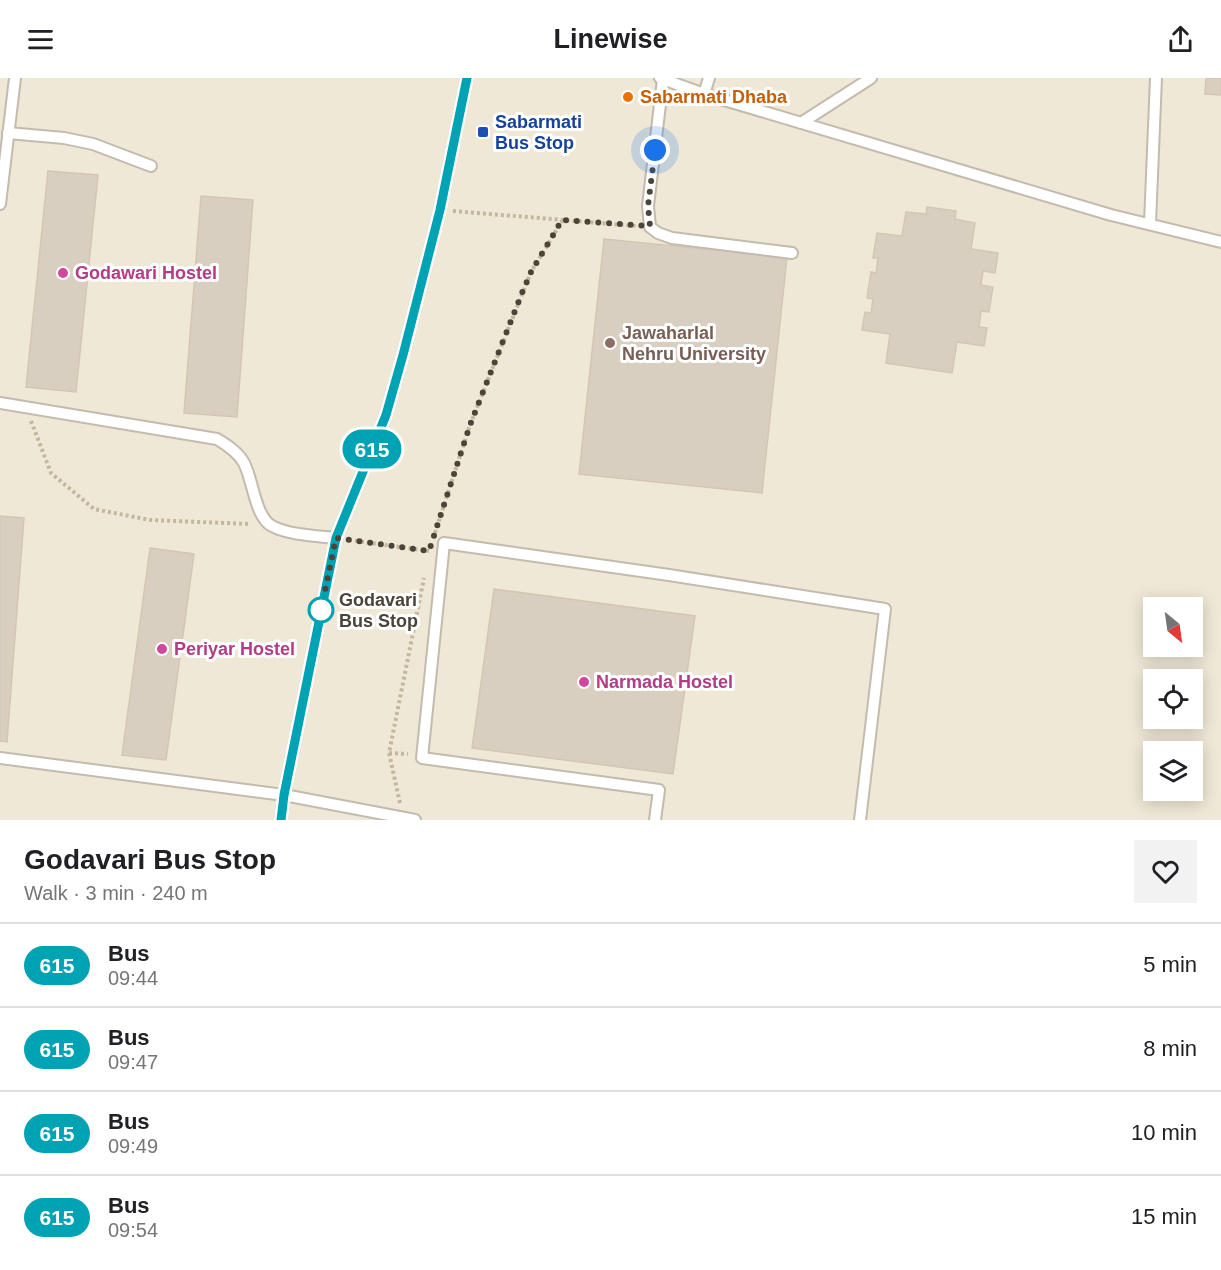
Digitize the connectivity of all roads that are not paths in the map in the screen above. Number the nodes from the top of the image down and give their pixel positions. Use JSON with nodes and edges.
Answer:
{"nodes":[{"id":1,"x":15,"y":78,"type":"edge"},
{"id":2,"x":467,"y":78,"type":"edge"},
{"id":3,"x":709,"y":78,"type":"edge"},
{"id":4,"x":871,"y":78,"type":"edge"},
{"id":5,"x":1156,"y":78,"type":"edge"},
{"id":6,"x":661,"y":79,"type":"edge"},
{"id":7,"x":704,"y":94,"type":"junction"},
{"id":8,"x":801,"y":123,"type":"junction"},
{"id":9,"x":8,"y":133,"type":"junction"},
{"id":10,"x":151,"y":166,"type":"dead end"},
{"id":11,"x":0,"y":204,"type":"edge"},
{"id":12,"x":1150,"y":224,"type":"junction"},
{"id":13,"x":1221,"y":242,"type":"edge"},
{"id":14,"x":792,"y":253,"type":"dead end"},
{"id":15,"x":0,"y":403,"type":"edge"},
{"id":16,"x":336,"y":538,"type":"junction"},
{"id":17,"x":0,"y":758,"type":"edge"},
{"id":18,"x":284,"y":795,"type":"junction"},
{"id":19,"x":281,"y":820,"type":"edge"},
{"id":20,"x":416,"y":820,"type":"edge"},
{"id":21,"x":655,"y":820,"type":"edge"},
{"id":22,"x":860,"y":820,"type":"edge"}],
"edges":[{"from":1,"to":9,"type":"lane"},
{"from":2,"to":16,"type":"lane"},
{"from":3,"to":7,"type":"lane"},
{"from":4,"to":8,"type":"lane"},
{"from":5,"to":12,"type":"lane"},
{"from":6,"to":7,"type":"lane"},
{"from":6,"to":14,"type":"lane"},
{"from":7,"to":8,"type":"lane"},
{"from":8,"to":12,"type":"lane"},
{"from":9,"to":10,"type":"lane"},
{"from":9,"to":11,"type":"lane"},
{"from":12,"to":13,"type":"lane"},
{"from":15,"to":16,"type":"lane"},
{"from":16,"to":18,"type":"lane"},
{"from":17,"to":18,"type":"lane"},
{"from":18,"to":19,"type":"lane"},
{"from":18,"to":20,"type":"lane"},
{"from":21,"to":22,"type":"lane"}]}
